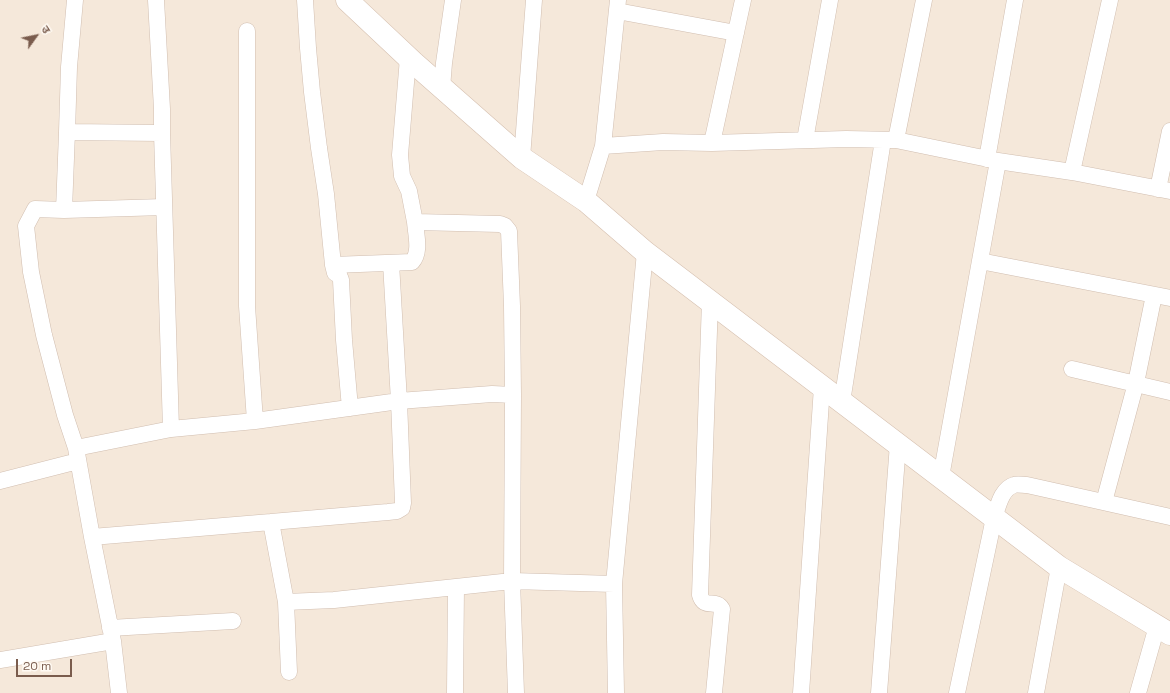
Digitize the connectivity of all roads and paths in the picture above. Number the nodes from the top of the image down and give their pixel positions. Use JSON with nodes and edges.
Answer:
{"nodes":[{"id":1,"x":75,"y":0,"type":"edge"},
{"id":2,"x":156,"y":0,"type":"edge"},
{"id":3,"x":305,"y":0,"type":"edge"},
{"id":4,"x":453,"y":0,"type":"edge"},
{"id":5,"x":534,"y":0,"type":"edge"},
{"id":6,"x":743,"y":0,"type":"edge"},
{"id":7,"x":830,"y":0,"type":"edge"},
{"id":8,"x":924,"y":0,"type":"edge"},
{"id":9,"x":1015,"y":0,"type":"edge"},
{"id":10,"x":1110,"y":0,"type":"edge"},
{"id":11,"x":349,"y":1,"type":"edge"},
{"id":12,"x":617,"y":5,"type":"edge"},
{"id":13,"x":247,"y":31,"type":"dead end"},
{"id":14,"x":736,"y":33,"type":"junction"},
{"id":15,"x":408,"y":58,"type":"junction"},
{"id":16,"x":442,"y":88,"type":"junction"},
{"id":17,"x":1170,"y":131,"type":"edge"},
{"id":18,"x":67,"y":132,"type":"junction"},
{"id":19,"x":162,"y":133,"type":"junction"},
{"id":20,"x":805,"y":140,"type":"junction"},
{"id":21,"x":890,"y":140,"type":"junction"},
{"id":22,"x":712,"y":143,"type":"junction"},
{"id":23,"x":603,"y":146,"type":"junction"},
{"id":24,"x":522,"y":158,"type":"junction"},
{"id":25,"x":993,"y":160,"type":"junction"},
{"id":26,"x":1072,"y":172,"type":"junction"},
{"id":27,"x":1164,"y":190,"type":"edge"},
{"id":28,"x":586,"y":201,"type":"junction"},
{"id":29,"x":164,"y":207,"type":"junction"},
{"id":30,"x":64,"y":210,"type":"junction"},
{"id":31,"x":415,"y":222,"type":"junction"},
{"id":32,"x":645,"y":252,"type":"junction"},
{"id":33,"x":980,"y":261,"type":"junction"},
{"id":34,"x":391,"y":263,"type":"junction"},
{"id":35,"x":333,"y":265,"type":"junction"},
{"id":36,"x":1154,"y":294,"type":"junction"},
{"id":37,"x":1170,"y":298,"type":"edge"},
{"id":38,"x":710,"y":301,"type":"junction"},
{"id":39,"x":1072,"y":369,"type":"dead end"},
{"id":40,"x":1136,"y":383,"type":"junction"},
{"id":41,"x":822,"y":387,"type":"junction"},
{"id":42,"x":1170,"y":392,"type":"edge"},
{"id":43,"x":513,"y":395,"type":"junction"},
{"id":44,"x":399,"y":401,"type":"junction"},
{"id":45,"x":842,"y":402,"type":"junction"},
{"id":46,"x":350,"y":408,"type":"junction"},
{"id":47,"x":255,"y":421,"type":"junction"},
{"id":48,"x":171,"y":429,"type":"junction"},
{"id":49,"x":898,"y":444,"type":"junction"},
{"id":50,"x":77,"y":454,"type":"junction"},
{"id":51,"x":941,"y":477,"type":"junction"},
{"id":52,"x":0,"y":481,"type":"edge"},
{"id":53,"x":1104,"y":502,"type":"junction"},
{"id":54,"x":1170,"y":517,"type":"edge"},
{"id":55,"x":994,"y":518,"type":"junction"},
{"id":56,"x":271,"y":522,"type":"junction"},
{"id":57,"x":92,"y":538,"type":"junction"},
{"id":58,"x":1059,"y":567,"type":"junction"},
{"id":59,"x":512,"y":581,"type":"junction"},
{"id":60,"x":614,"y":584,"type":"junction"},
{"id":61,"x":456,"y":587,"type":"junction"},
{"id":62,"x":286,"y":602,"type":"junction"},
{"id":63,"x":233,"y":621,"type":"dead end"},
{"id":64,"x":1164,"y":630,"type":"edge"},
{"id":65,"x":111,"y":635,"type":"junction"},
{"id":66,"x":0,"y":660,"type":"edge"},
{"id":67,"x":290,"y":672,"type":"dead end"},
{"id":68,"x":119,"y":693,"type":"edge"},
{"id":69,"x":455,"y":693,"type":"edge"},
{"id":70,"x":516,"y":693,"type":"edge"},
{"id":71,"x":616,"y":693,"type":"edge"},
{"id":72,"x":714,"y":693,"type":"edge"},
{"id":73,"x":801,"y":693,"type":"edge"},
{"id":74,"x":879,"y":693,"type":"edge"},
{"id":75,"x":957,"y":693,"type":"edge"},
{"id":76,"x":1036,"y":693,"type":"edge"},
{"id":77,"x":1138,"y":693,"type":"edge"}],
"edges":[{"from":1,"to":18,"type":"street"},
{"from":2,"to":19,"type":"street"},
{"from":3,"to":35,"type":"street"},
{"from":4,"to":16,"type":"street"},
{"from":5,"to":24,"type":"street"},
{"from":6,"to":14,"type":"street"},
{"from":7,"to":20,"type":"street"},
{"from":8,"to":21,"type":"street"},
{"from":9,"to":25,"type":"street"},
{"from":10,"to":26,"type":"street"},
{"from":11,"to":15,"type":"street"},
{"from":12,"to":14,"type":"street"},
{"from":12,"to":23,"type":"street"},
{"from":13,"to":47,"type":"street"},
{"from":14,"to":22,"type":"street"},
{"from":15,"to":16,"type":"street"},
{"from":15,"to":31,"type":"street"},
{"from":16,"to":24,"type":"street"},
{"from":17,"to":27,"type":"street"},
{"from":18,"to":19,"type":"street"},
{"from":18,"to":30,"type":"street"},
{"from":19,"to":29,"type":"street"},
{"from":20,"to":21,"type":"street"},
{"from":20,"to":22,"type":"street"},
{"from":21,"to":25,"type":"street"},
{"from":21,"to":45,"type":"street"},
{"from":22,"to":23,"type":"street"},
{"from":23,"to":28,"type":"street"},
{"from":24,"to":28,"type":"street"},
{"from":25,"to":26,"type":"street"},
{"from":25,"to":33,"type":"street"},
{"from":26,"to":27,"type":"street"},
{"from":28,"to":32,"type":"street"},
{"from":29,"to":30,"type":"street"},
{"from":29,"to":48,"type":"street"},
{"from":30,"to":50,"type":"street"},
{"from":31,"to":34,"type":"street"},
{"from":31,"to":43,"type":"street"},
{"from":32,"to":38,"type":"street"},
{"from":32,"to":60,"type":"street"},
{"from":33,"to":36,"type":"street"},
{"from":33,"to":51,"type":"street"},
{"from":34,"to":35,"type":"street"},
{"from":34,"to":44,"type":"street"},
{"from":35,"to":46,"type":"street"},
{"from":36,"to":37,"type":"street"},
{"from":36,"to":40,"type":"street"},
{"from":38,"to":41,"type":"street"},
{"from":38,"to":72,"type":"street"},
{"from":39,"to":40,"type":"street"},
{"from":40,"to":42,"type":"street"},
{"from":40,"to":53,"type":"street"},
{"from":41,"to":45,"type":"street"},
{"from":41,"to":73,"type":"street"},
{"from":43,"to":44,"type":"street"},
{"from":43,"to":59,"type":"street"},
{"from":44,"to":46,"type":"street"},
{"from":44,"to":56,"type":"street"},
{"from":45,"to":49,"type":"street"},
{"from":46,"to":47,"type":"street"},
{"from":47,"to":48,"type":"street"},
{"from":48,"to":50,"type":"street"},
{"from":49,"to":51,"type":"street"},
{"from":49,"to":74,"type":"street"},
{"from":50,"to":52,"type":"street"},
{"from":50,"to":57,"type":"street"},
{"from":51,"to":55,"type":"street"},
{"from":53,"to":54,"type":"street"},
{"from":53,"to":55,"type":"street"},
{"from":55,"to":58,"type":"street"},
{"from":55,"to":75,"type":"street"},
{"from":56,"to":57,"type":"street"},
{"from":56,"to":62,"type":"street"},
{"from":57,"to":65,"type":"street"},
{"from":58,"to":64,"type":"street"},
{"from":58,"to":76,"type":"street"},
{"from":59,"to":60,"type":"street"},
{"from":59,"to":61,"type":"street"},
{"from":59,"to":70,"type":"street"},
{"from":60,"to":71,"type":"street"},
{"from":61,"to":62,"type":"street"},
{"from":61,"to":69,"type":"street"},
{"from":62,"to":67,"type":"street"},
{"from":63,"to":65,"type":"street"},
{"from":64,"to":77,"type":"street"},
{"from":65,"to":66,"type":"street"},
{"from":65,"to":68,"type":"street"}]}
